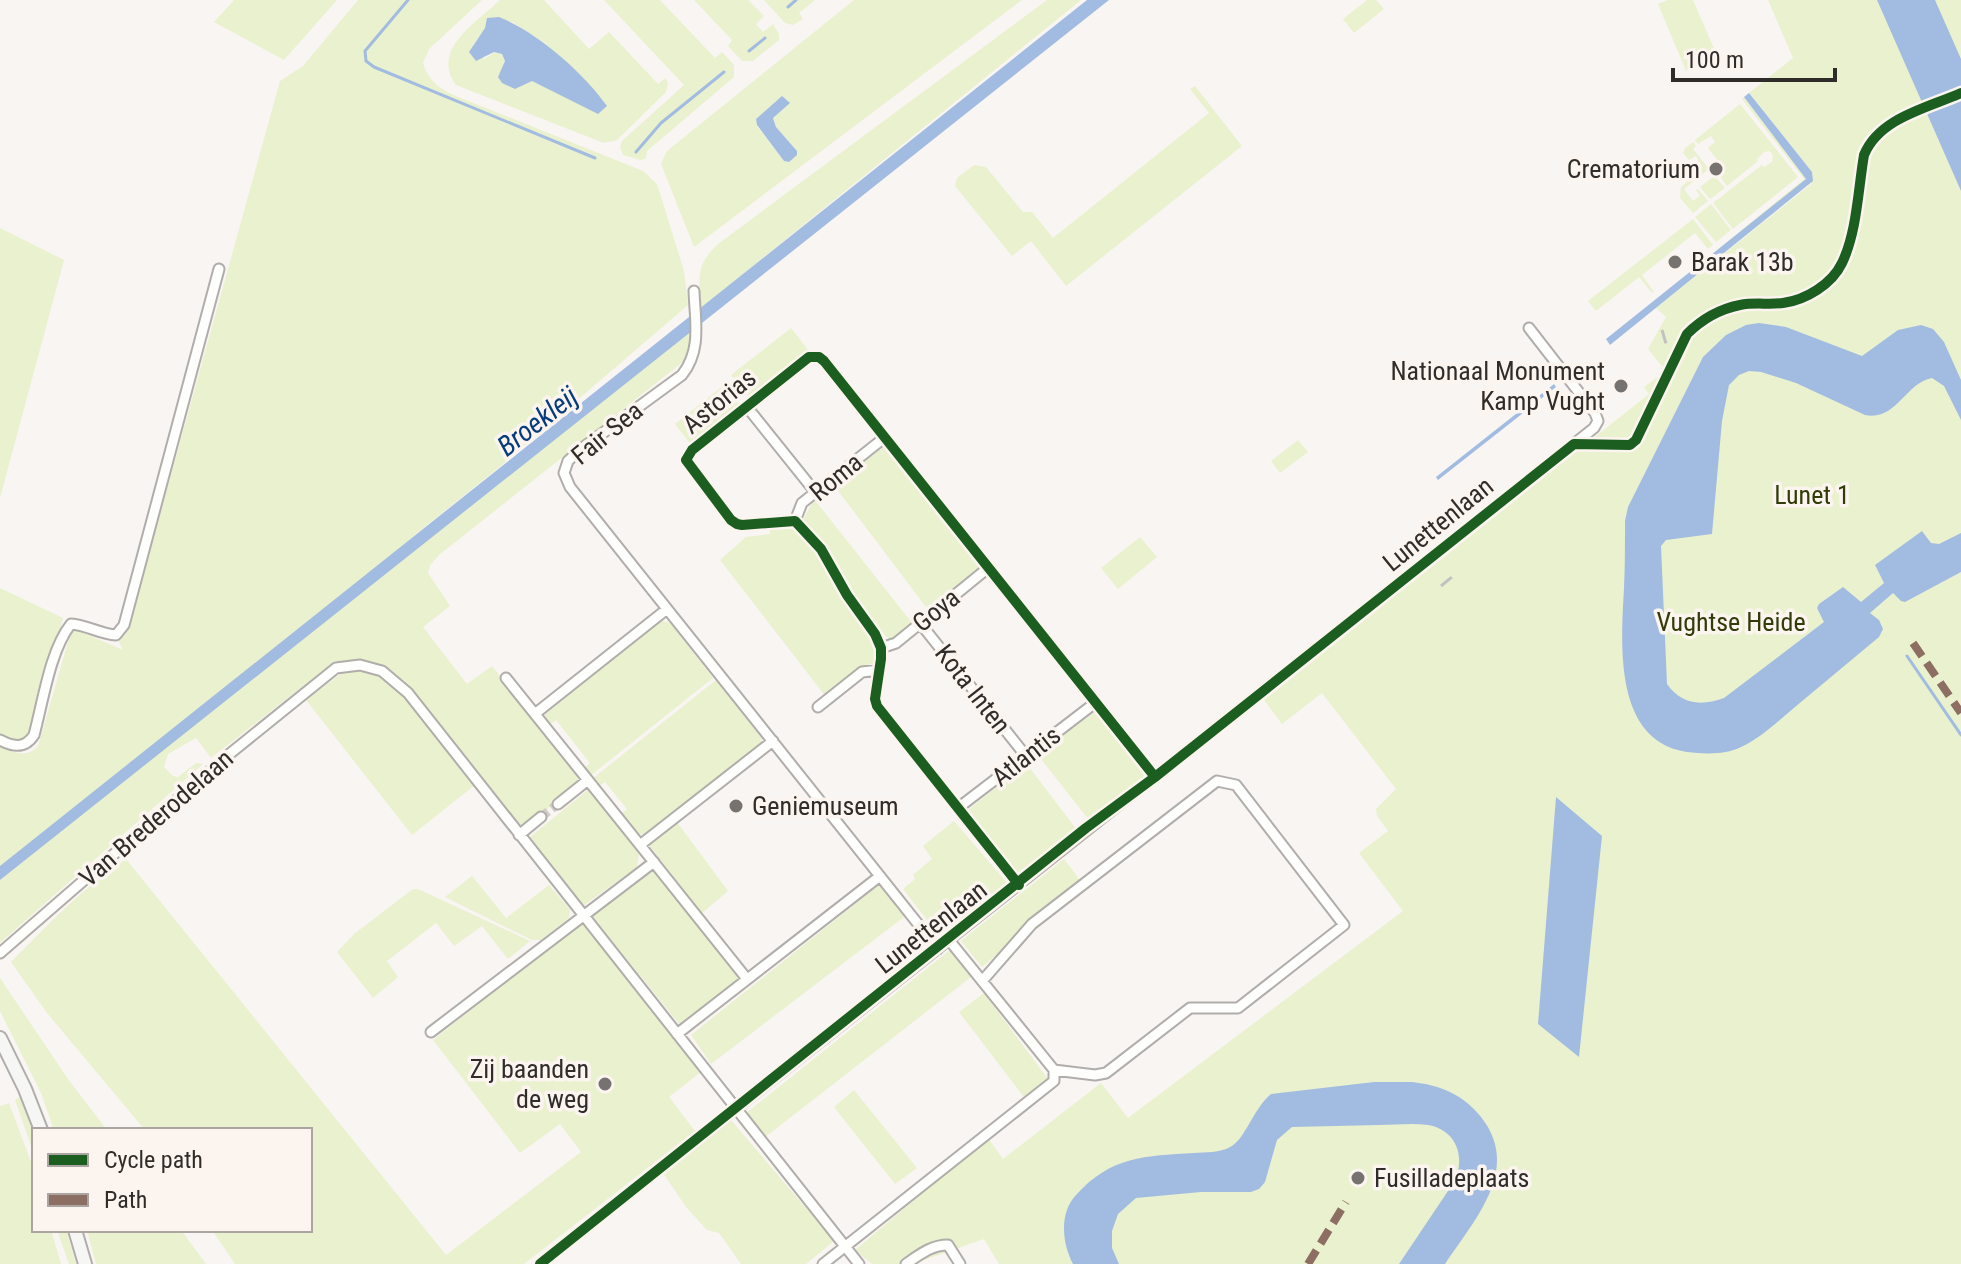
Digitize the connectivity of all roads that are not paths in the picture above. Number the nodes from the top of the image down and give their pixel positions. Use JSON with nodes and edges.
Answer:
{"nodes":[{"id":1,"x":219,"y":269,"type":"dead end"},
{"id":2,"x":694,"y":291,"type":"dead end"},
{"id":3,"x":1529,"y":328,"type":"dead end"},
{"id":4,"x":747,"y":407,"type":"junction"},
{"id":5,"x":884,"y":438,"type":"junction"},
{"id":6,"x":816,"y":493,"type":"junction"},
{"id":7,"x":795,"y":521,"type":"junction"},
{"id":8,"x":988,"y":568,"type":"junction"},
{"id":9,"x":667,"y":609,"type":"junction"},
{"id":10,"x":920,"y":623,"type":"junction"},
{"id":11,"x":881,"y":648,"type":"junction"},
{"id":12,"x":879,"y":670,"type":"junction"},
{"id":13,"x":506,"y":678,"type":"dead end"},
{"id":14,"x":1095,"y":703,"type":"junction"},
{"id":15,"x":818,"y":707,"type":"dead end"},
{"id":16,"x":536,"y":713,"type":"junction"},
{"id":17,"x":0,"y":740,"type":"edge"},
{"id":18,"x":773,"y":741,"type":"junction"},
{"id":19,"x":1026,"y":756,"type":"junction"},
{"id":20,"x":1155,"y":777,"type":"junction"},
{"id":21,"x":588,"y":780,"type":"junction"},
{"id":22,"x":558,"y":804,"type":"tunnel mouth"},
{"id":23,"x":958,"y":808,"type":"junction"},
{"id":24,"x":541,"y":817,"type":"tunnel mouth"},
{"id":25,"x":519,"y":835,"type":"junction"},
{"id":26,"x":640,"y":845,"type":"junction"},
{"id":27,"x":654,"y":862,"type":"junction"},
{"id":28,"x":880,"y":876,"type":"junction"},
{"id":29,"x":1019,"y":885,"type":"junction"},
{"id":30,"x":583,"y":915,"type":"junction"},
{"id":31,"x":949,"y":940,"type":"junction"},
{"id":32,"x":938,"y":949,"type":"junction"},
{"id":33,"x":0,"y":953,"type":"edge"},
{"id":34,"x":747,"y":979,"type":"junction"},
{"id":35,"x":983,"y":980,"type":"junction"},
{"id":36,"x":431,"y":1032,"type":"dead end"},
{"id":37,"x":677,"y":1034,"type":"junction"},
{"id":38,"x":0,"y":1038,"type":"edge"},
{"id":39,"x":1054,"y":1070,"type":"junction"},
{"id":40,"x":736,"y":1109,"type":"junction"},
{"id":41,"x":40,"y":1128,"type":"edge"},
{"id":42,"x":76,"y":1232,"type":"edge"},
{"id":43,"x":845,"y":1247,"type":"junction"},
{"id":44,"x":85,"y":1264,"type":"edge"},
{"id":45,"x":540,"y":1264,"type":"edge"},
{"id":46,"x":823,"y":1264,"type":"edge"},
{"id":47,"x":859,"y":1264,"type":"edge"},
{"id":48,"x":906,"y":1264,"type":"edge"},
{"id":49,"x":960,"y":1264,"type":"edge"}],
"edges":[{"from":1,"to":17,"type":"street"},
{"from":2,"to":9,"type":"street","name":"Fair Sea"},
{"from":3,"to":20,"type":"street","name":"Lunettenlaan"},
{"from":4,"to":5,"type":"street","name":"Astorias"},
{"from":4,"to":6,"type":"street"},
{"from":4,"to":7,"type":"street","name":"Astorias"},
{"from":5,"to":6,"type":"street","name":"Roma"},
{"from":5,"to":8,"type":"street","name":"Astorias"},
{"from":6,"to":7,"type":"street","name":"Roma"},
{"from":7,"to":11,"type":"street"},
{"from":8,"to":10,"type":"street","name":"Goya"},
{"from":8,"to":14,"type":"street","name":"Astorias"},
{"from":9,"to":16,"type":"street"},
{"from":9,"to":18,"type":"street"},
{"from":10,"to":11,"type":"street","name":"Goya"},
{"from":10,"to":19,"type":"street","name":"Kota Inten"},
{"from":11,"to":12,"type":"street"},
{"from":12,"to":15,"type":"street"},
{"from":12,"to":23,"type":"street"},
{"from":13,"to":16,"type":"street"},
{"from":14,"to":19,"type":"street","name":"Atlantis"},
{"from":14,"to":20,"type":"street","name":"Astorias"},
{"from":16,"to":21,"type":"street"},
{"from":18,"to":26,"type":"street"},
{"from":18,"to":28,"type":"street"},
{"from":19,"to":23,"type":"street","name":"Atlantis"},
{"from":20,"to":29,"type":"street","name":"Lunettenlaan"},
{"from":21,"to":22,"type":"street"},
{"from":21,"to":26,"type":"street"},
{"from":23,"to":29,"type":"street"},
{"from":24,"to":25,"type":"street"},
{"from":25,"to":30,"type":"street","name":"Van Brederodelaan"},
{"from":25,"to":33,"type":"street","name":"Van Brederodelaan"},
{"from":26,"to":27,"type":"street"},
{"from":27,"to":30,"type":"street"},
{"from":27,"to":34,"type":"street"},
{"from":28,"to":32,"type":"street"},
{"from":28,"to":34,"type":"street"},
{"from":29,"to":31,"type":"street","name":"Lunettenlaan"},
{"from":30,"to":36,"type":"street"},
{"from":30,"to":37,"type":"street","name":"Van Brederodelaan"},
{"from":31,"to":32,"type":"street","name":"Lunettenlaan"},
{"from":31,"to":35,"type":"street"},
{"from":32,"to":40,"type":"street","name":"Lunettenlaan"},
{"from":34,"to":37,"type":"street"},
{"from":35,"to":39,"type":"street"},
{"from":35,"to":39,"type":"street"},
{"from":37,"to":40,"type":"street","name":"Van Brederodelaan"},
{"from":38,"to":41,"type":"main road"},
{"from":39,"to":43,"type":"street"},
{"from":40,"to":43,"type":"street","name":"Van Brederodelaan"},
{"from":40,"to":45,"type":"street","name":"Lunettenlaan"},
{"from":42,"to":44,"type":"main road"},
{"from":43,"to":46,"type":"street"},
{"from":43,"to":47,"type":"street","name":"Van Brederodelaan"},
{"from":48,"to":49,"type":"street"}]}
